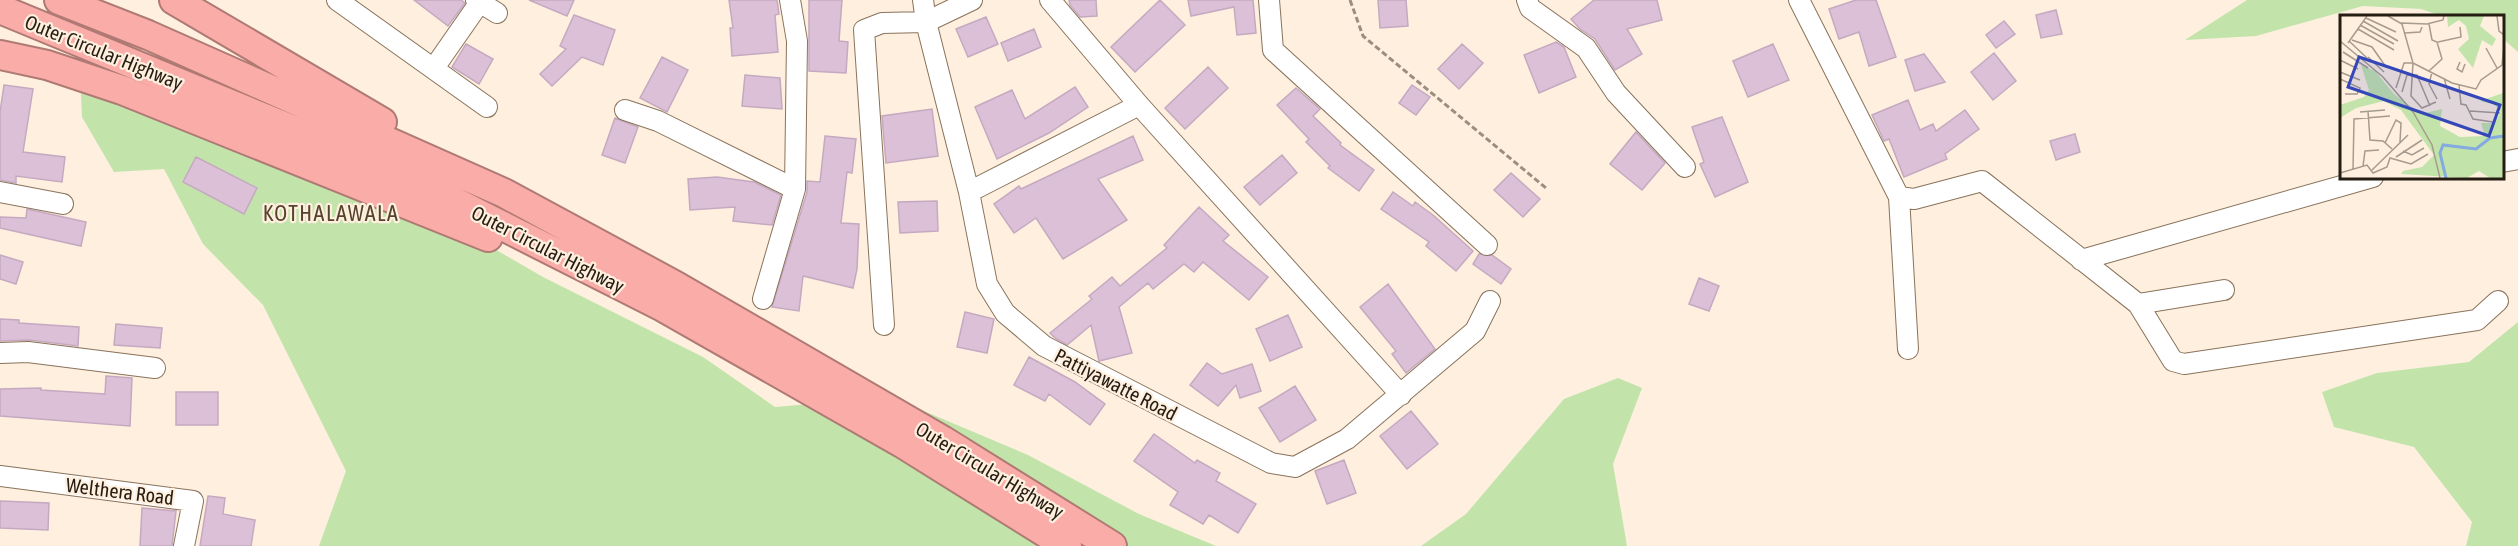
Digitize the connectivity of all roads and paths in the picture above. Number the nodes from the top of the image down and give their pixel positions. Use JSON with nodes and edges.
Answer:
{"nodes":[{"id":1,"x":58,"y":0,"type":"edge"},
{"id":2,"x":174,"y":0,"type":"edge"},
{"id":3,"x":338,"y":0,"type":"edge"},
{"id":4,"x":790,"y":0,"type":"edge"},
{"id":5,"x":923,"y":0,"type":"edge"},
{"id":6,"x":972,"y":0,"type":"edge"},
{"id":7,"x":1050,"y":0,"type":"edge"},
{"id":8,"x":1269,"y":0,"type":"edge"},
{"id":9,"x":1350,"y":0,"type":"edge"},
{"id":10,"x":1527,"y":0,"type":"edge"},
{"id":11,"x":1799,"y":0,"type":"edge"},
{"id":12,"x":484,"y":5,"type":"edge"},
{"id":13,"x":0,"y":9,"type":"edge"},
{"id":14,"x":926,"y":22,"type":"junction"},
{"id":15,"x":0,"y":56,"type":"edge"},
{"id":16,"x":434,"y":68,"type":"junction"},
{"id":17,"x":1139,"y":105,"type":"junction"},
{"id":18,"x":487,"y":107,"type":"dead end"},
{"id":19,"x":626,"y":110,"type":"dead end"},
{"id":20,"x":2518,"y":159,"type":"edge"},
{"id":21,"x":2503,"y":162,"type":"edge"},
{"id":22,"x":1685,"y":167,"type":"dead end"},
{"id":23,"x":2369,"y":178,"type":"edge"},
{"id":24,"x":1546,"y":188,"type":"dead end"},
{"id":25,"x":795,"y":189,"type":"junction"},
{"id":26,"x":0,"y":192,"type":"edge"},
{"id":27,"x":969,"y":192,"type":"junction"},
{"id":28,"x":504,"y":193,"type":"junction"},
{"id":29,"x":1899,"y":197,"type":"junction"},
{"id":30,"x":63,"y":204,"type":"dead end"},
{"id":31,"x":1487,"y":245,"type":"dead end"},
{"id":32,"x":2081,"y":260,"type":"junction"},
{"id":33,"x":2224,"y":290,"type":"dead end"},
{"id":34,"x":763,"y":299,"type":"dead end"},
{"id":35,"x":2498,"y":300,"type":"dead end"},
{"id":36,"x":1490,"y":301,"type":"dead end"},
{"id":37,"x":2138,"y":304,"type":"junction"},
{"id":38,"x":663,"y":307,"type":"junction"},
{"id":39,"x":884,"y":325,"type":"dead end"},
{"id":40,"x":1908,"y":349,"type":"dead end"},
{"id":41,"x":0,"y":353,"type":"edge"},
{"id":42,"x":155,"y":368,"type":"dead end"},
{"id":43,"x":795,"y":369,"type":"junction"},
{"id":44,"x":1401,"y":395,"type":"junction"},
{"id":45,"x":0,"y":476,"type":"edge"},
{"id":46,"x":184,"y":546,"type":"edge"},
{"id":47,"x":1067,"y":546,"type":"edge"},
{"id":48,"x":1112,"y":546,"type":"edge"}],
"edges":[{"from":1,"to":28,"type":"highway","name":"Outer Circular Highway"},
{"from":2,"to":28,"type":"highway"},
{"from":3,"to":16,"type":"street"},
{"from":4,"to":25,"type":"street"},
{"from":5,"to":14,"type":"street","name":"Pattiyawatte Road"},
{"from":6,"to":14,"type":"street"},
{"from":7,"to":17,"type":"street"},
{"from":8,"to":31,"type":"street"},
{"from":9,"to":24,"type":"path"},
{"from":10,"to":22,"type":"street"},
{"from":11,"to":29,"type":"street"},
{"from":12,"to":16,"type":"street"},
{"from":13,"to":38,"type":"highway","name":"Outer Circular Highway"},
{"from":14,"to":27,"type":"street","name":"Pattiyawatte Road"},
{"from":14,"to":39,"type":"street"},
{"from":15,"to":38,"type":"highway"},
{"from":16,"to":18,"type":"street"},
{"from":17,"to":27,"type":"street"},
{"from":17,"to":44,"type":"street"},
{"from":19,"to":25,"type":"street"},
{"from":20,"to":21,"type":"street"},
{"from":23,"to":32,"type":"street"},
{"from":25,"to":34,"type":"street"},
{"from":26,"to":30,"type":"street"},
{"from":27,"to":44,"type":"street","name":"Pattiyawatte Road"},
{"from":28,"to":43,"type":"highway","name":"Outer Circular Highway"},
{"from":29,"to":32,"type":"street"},
{"from":29,"to":40,"type":"street"},
{"from":32,"to":37,"type":"street"},
{"from":33,"to":37,"type":"street"},
{"from":35,"to":37,"type":"street"},
{"from":36,"to":44,"type":"street","name":"Pattiyawatte Road"},
{"from":38,"to":43,"type":"highway","name":"Outer Circular Highway"},
{"from":41,"to":42,"type":"street"},
{"from":43,"to":47,"type":"highway","name":"Outer Circular Highway"},
{"from":43,"to":48,"type":"highway","name":"Outer Circular Highway"},
{"from":45,"to":46,"type":"street","name":"Welthera Road"}]}
